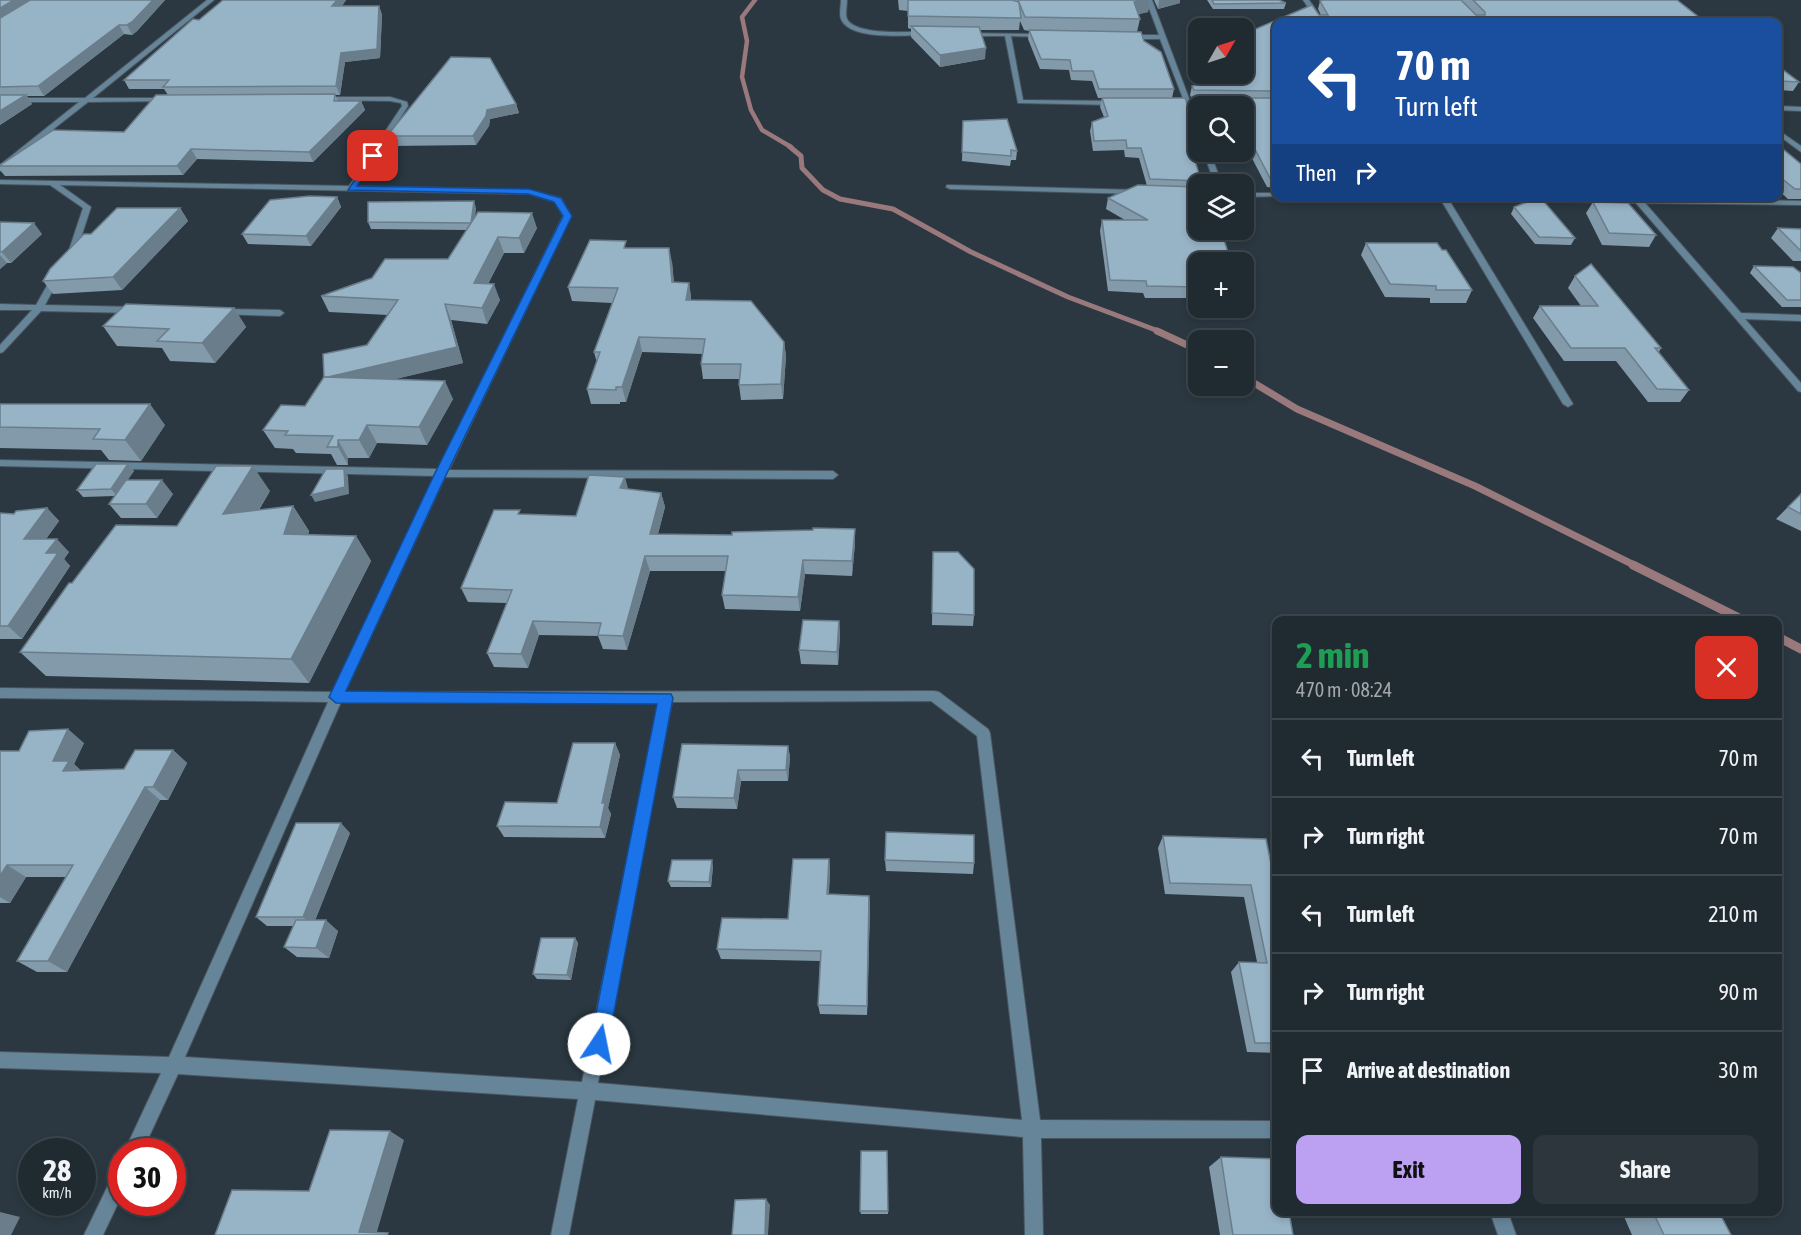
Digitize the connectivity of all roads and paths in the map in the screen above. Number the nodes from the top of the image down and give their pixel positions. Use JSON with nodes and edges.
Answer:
{"nodes":[{"id":1,"x":211,"y":0,"type":"edge"},
{"id":2,"x":844,"y":0,"type":"edge"},
{"id":3,"x":1149,"y":0,"type":"edge"},
{"id":4,"x":1306,"y":0,"type":"edge"},
{"id":5,"x":1318,"y":18,"type":"edge"},
{"id":6,"x":936,"y":33,"type":"edge"},
{"id":7,"x":960,"y":34,"type":"edge"},
{"id":8,"x":1008,"y":34,"type":"junction"},
{"id":9,"x":1056,"y":35,"type":"edge"},
{"id":10,"x":1115,"y":36,"type":"edge"},
{"id":11,"x":1163,"y":37,"type":"junction"},
{"id":12,"x":308,"y":99,"type":"edge"},
{"id":13,"x":0,"y":100,"type":"edge"},
{"id":14,"x":179,"y":100,"type":"edge"},
{"id":15,"x":85,"y":101,"type":"junction"},
{"id":16,"x":1128,"y":103,"type":"edge"},
{"id":17,"x":1164,"y":103,"type":"edge"},
{"id":18,"x":1188,"y":104,"type":"joint"},
{"id":19,"x":1782,"y":108,"type":"edge"},
{"id":20,"x":1801,"y":109,"type":"edge"},
{"id":21,"x":1782,"y":135,"type":"edge"},
{"id":22,"x":1801,"y":150,"type":"edge"},
{"id":23,"x":0,"y":169,"type":"edge"},
{"id":24,"x":0,"y":182,"type":"edge"},
{"id":25,"x":50,"y":182,"type":"junction"},
{"id":26,"x":950,"y":187,"type":"dead end"},
{"id":27,"x":351,"y":189,"type":"junction"},
{"id":28,"x":1151,"y":193,"type":"edge"},
{"id":29,"x":1254,"y":195,"type":"edge"},
{"id":30,"x":1272,"y":195,"type":"edge"},
{"id":31,"x":1446,"y":201,"type":"edge"},
{"id":32,"x":1640,"y":201,"type":"edge"},
{"id":33,"x":1720,"y":201,"type":"edge"},
{"id":34,"x":1801,"y":203,"type":"edge"},
{"id":35,"x":69,"y":258,"type":"edge"},
{"id":36,"x":63,"y":266,"type":"edge"},
{"id":37,"x":0,"y":307,"type":"edge"},
{"id":38,"x":39,"y":308,"type":"junction"},
{"id":39,"x":142,"y":310,"type":"edge"},
{"id":40,"x":211,"y":312,"type":"edge"},
{"id":41,"x":280,"y":313,"type":"dead end"},
{"id":42,"x":1738,"y":316,"type":"junction"},
{"id":43,"x":1801,"y":318,"type":"edge"},
{"id":44,"x":0,"y":350,"type":"edge"},
{"id":45,"x":1801,"y":389,"type":"edge"},
{"id":46,"x":1568,"y":404,"type":"dead end"},
{"id":47,"x":0,"y":463,"type":"edge"},
{"id":48,"x":441,"y":473,"type":"junction"},
{"id":49,"x":833,"y":475,"type":"dead end"},
{"id":50,"x":0,"y":693,"type":"edge"},
{"id":51,"x":336,"y":697,"type":"junction"},
{"id":52,"x":666,"y":698,"type":"junction"},
{"id":53,"x":0,"y":1060,"type":"edge"},
{"id":54,"x":174,"y":1065,"type":"junction"},
{"id":55,"x":590,"y":1091,"type":"junction"},
{"id":56,"x":1032,"y":1129,"type":"junction"},
{"id":57,"x":1272,"y":1130,"type":"edge"},
{"id":58,"x":140,"y":1138,"type":"edge"},
{"id":59,"x":108,"y":1204,"type":"edge"},
{"id":60,"x":1500,"y":1216,"type":"edge"},
{"id":61,"x":93,"y":1235,"type":"edge"},
{"id":62,"x":560,"y":1235,"type":"edge"},
{"id":63,"x":1034,"y":1235,"type":"edge"},
{"id":64,"x":1507,"y":1235,"type":"edge"}],
"edges":[{"from":1,"to":15,"type":"street"},
{"from":2,"to":6,"type":"street"},
{"from":3,"to":11,"type":"street"},
{"from":4,"to":5,"type":"street"},
{"from":7,"to":8,"type":"street"},
{"from":8,"to":9,"type":"street"},
{"from":8,"to":16,"type":"street"},
{"from":10,"to":11,"type":"street"},
{"from":11,"to":18,"type":"street"},
{"from":12,"to":27,"type":"street"},
{"from":13,"to":15,"type":"street"},
{"from":14,"to":15,"type":"street"},
{"from":15,"to":23,"type":"street"},
{"from":17,"to":18,"type":"street"},
{"from":19,"to":20,"type":"street"},
{"from":21,"to":22,"type":"street"},
{"from":24,"to":25,"type":"street"},
{"from":25,"to":27,"type":"street"},
{"from":25,"to":35,"type":"street"},
{"from":26,"to":28,"type":"street"},
{"from":27,"to":48,"type":"street"},
{"from":29,"to":30,"type":"street"},
{"from":31,"to":46,"type":"street"},
{"from":32,"to":42,"type":"street"},
{"from":33,"to":34,"type":"street"},
{"from":36,"to":38,"type":"street"},
{"from":37,"to":38,"type":"street"},
{"from":38,"to":39,"type":"street"},
{"from":38,"to":44,"type":"street"},
{"from":40,"to":41,"type":"street"},
{"from":42,"to":43,"type":"street"},
{"from":42,"to":45,"type":"street"},
{"from":47,"to":48,"type":"street"},
{"from":48,"to":49,"type":"street"},
{"from":48,"to":51,"type":"street"},
{"from":50,"to":51,"type":"street"},
{"from":51,"to":52,"type":"street"},
{"from":51,"to":54,"type":"street"},
{"from":52,"to":55,"type":"street"},
{"from":52,"to":56,"type":"street"},
{"from":53,"to":54,"type":"street"},
{"from":54,"to":55,"type":"street"},
{"from":54,"to":58,"type":"street"},
{"from":55,"to":56,"type":"street"},
{"from":55,"to":62,"type":"street"},
{"from":56,"to":57,"type":"street"},
{"from":56,"to":63,"type":"street"},
{"from":59,"to":61,"type":"street"},
{"from":60,"to":64,"type":"street"}]}
